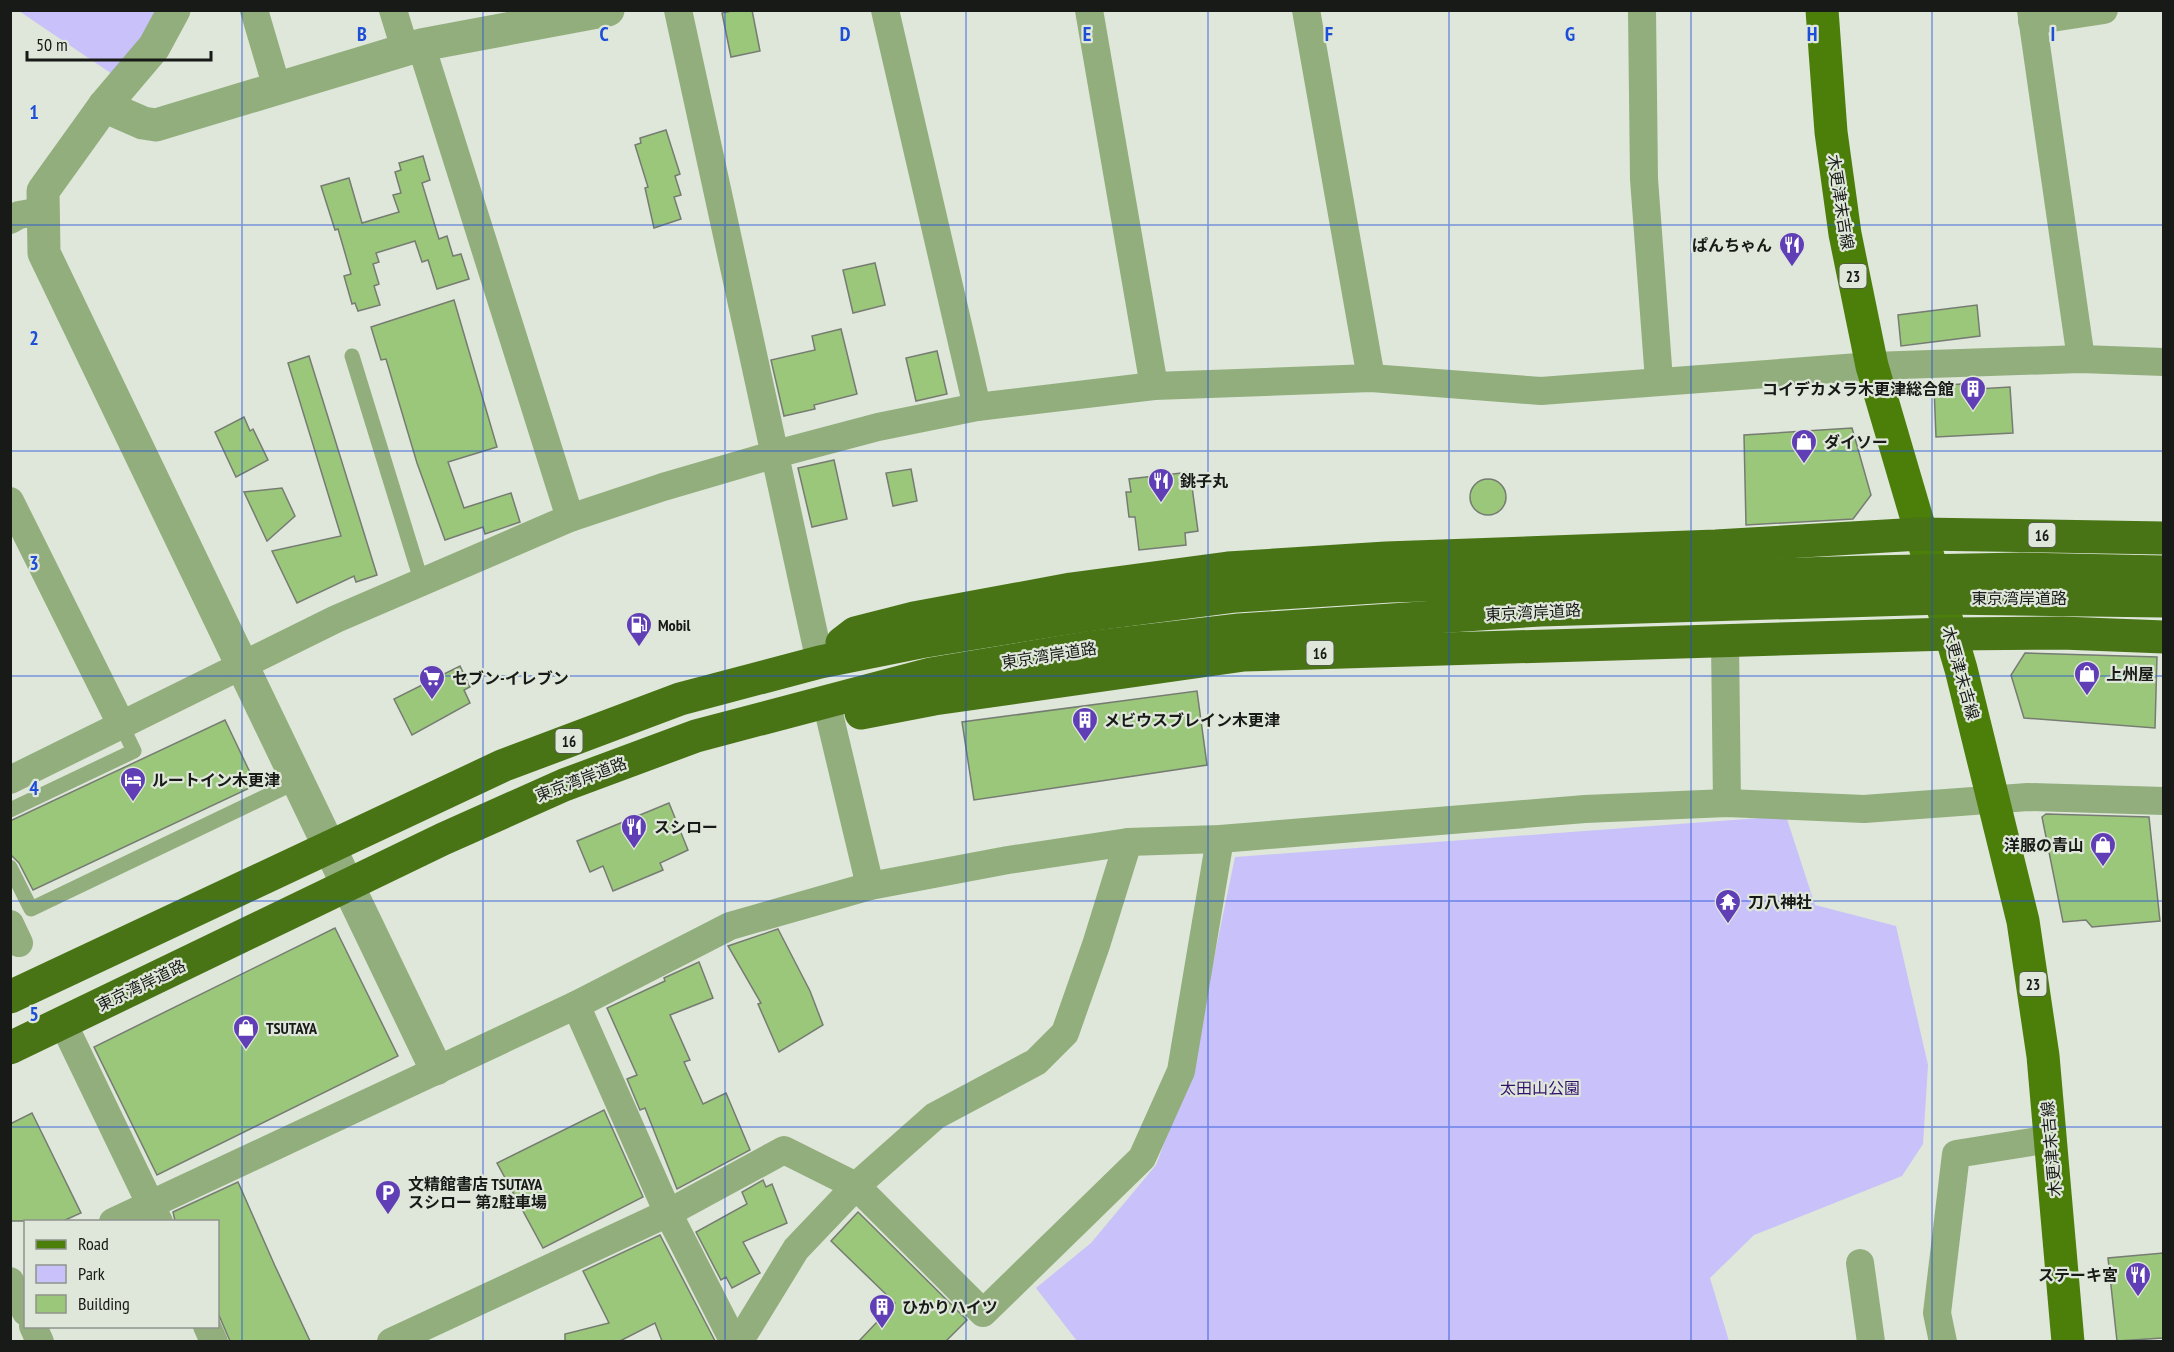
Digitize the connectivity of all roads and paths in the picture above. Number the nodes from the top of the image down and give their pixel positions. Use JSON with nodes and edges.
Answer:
{"nodes":[{"id":1,"x":174,"y":10,"type":"edge"},
{"id":2,"x":254,"y":10,"type":"edge"},
{"id":3,"x":393,"y":10,"type":"edge"},
{"id":4,"x":608,"y":10,"type":"edge"},
{"id":5,"x":678,"y":10,"type":"edge"},
{"id":6,"x":885,"y":10,"type":"edge"},
{"id":7,"x":1089,"y":10,"type":"edge"},
{"id":8,"x":1306,"y":10,"type":"edge"},
{"id":9,"x":1642,"y":10,"type":"edge"},
{"id":10,"x":1822,"y":10,"type":"edge"},
{"id":11,"x":2104,"y":10,"type":"edge"},
{"id":12,"x":2032,"y":16,"type":"edge"},
{"id":13,"x":413,"y":47,"type":"junction"},
{"id":14,"x":277,"y":88,"type":"junction"},
{"id":15,"x":104,"y":106,"type":"junction"},
{"id":16,"x":42,"y":211,"type":"junction"},
{"id":17,"x":10,"y":220,"type":"edge"},
{"id":18,"x":352,"y":356,"type":"dead end"},
{"id":19,"x":2081,"y":359,"type":"junction"},
{"id":20,"x":2163,"y":362,"type":"edge"},
{"id":21,"x":1872,"y":366,"type":"junction"},
{"id":22,"x":1371,"y":378,"type":"junction"},
{"id":23,"x":1659,"y":380,"type":"junction"},
{"id":24,"x":1154,"y":386,"type":"junction"},
{"id":25,"x":977,"y":407,"type":"junction"},
{"id":26,"x":776,"y":454,"type":"junction"},
{"id":27,"x":10,"y":501,"type":"edge"},
{"id":28,"x":570,"y":518,"type":"junction"},
{"id":29,"x":1920,"y":534,"type":"junction"},
{"id":30,"x":2163,"y":538,"type":"edge"},
{"id":31,"x":2163,"y":572,"type":"edge"},
{"id":32,"x":421,"y":580,"type":"junction"},
{"id":33,"x":2163,"y":601,"type":"edge"},
{"id":34,"x":1950,"y":634,"type":"junction"},
{"id":35,"x":2163,"y":637,"type":"edge"},
{"id":36,"x":1725,"y":641,"type":"junction"},
{"id":37,"x":820,"y":662,"type":"junction"},
{"id":38,"x":243,"y":667,"type":"junction"},
{"id":39,"x":830,"y":718,"type":"junction"},
{"id":40,"x":122,"y":726,"type":"junction"},
{"id":41,"x":696,"y":736,"type":"junction"},
{"id":42,"x":10,"y":780,"type":"edge"},
{"id":43,"x":298,"y":781,"type":"junction"},
{"id":44,"x":1995,"y":798,"type":"junction"},
{"id":45,"x":2163,"y":801,"type":"edge"},
{"id":46,"x":1727,"y":803,"type":"junction"},
{"id":47,"x":10,"y":810,"type":"edge"},
{"id":48,"x":1220,"y":838,"type":"junction"},
{"id":49,"x":1128,"y":842,"type":"junction"},
{"id":50,"x":328,"y":846,"type":"junction"},
{"id":51,"x":10,"y":867,"type":"edge"},
{"id":52,"x":348,"y":885,"type":"junction"},
{"id":53,"x":870,"y":886,"type":"junction"},
{"id":54,"x":19,"y":992,"type":"edge"},
{"id":55,"x":576,"y":1005,"type":"junction"},
{"id":56,"x":63,"y":1023,"type":"junction"},
{"id":57,"x":13,"y":1048,"type":"edge"},
{"id":58,"x":436,"y":1069,"type":"junction"},
{"id":59,"x":2050,"y":1139,"type":"junction"},
{"id":60,"x":856,"y":1186,"type":"junction"},
{"id":61,"x":154,"y":1212,"type":"edge"},
{"id":62,"x":668,"y":1213,"type":"junction"},
{"id":63,"x":118,"y":1220,"type":"edge"},
{"id":64,"x":1860,"y":1263,"type":"dead end"},
{"id":65,"x":24,"y":1267,"type":"edge"},
{"id":66,"x":10,"y":1274,"type":"edge"},
{"id":67,"x":10,"y":1281,"type":"edge"},
{"id":68,"x":24,"y":1308,"type":"edge"},
{"id":69,"x":391,"y":1341,"type":"edge"},
{"id":70,"x":734,"y":1341,"type":"edge"},
{"id":71,"x":739,"y":1341,"type":"edge"},
{"id":72,"x":1871,"y":1341,"type":"edge"},
{"id":73,"x":1943,"y":1341,"type":"edge"},
{"id":74,"x":2068,"y":1341,"type":"edge"}],
"edges":[{"from":1,"to":15,"type":"street"},
{"from":2,"to":14,"type":"street"},
{"from":3,"to":13,"type":"street"},
{"from":4,"to":13,"type":"street"},
{"from":5,"to":26,"type":"street"},
{"from":6,"to":25,"type":"street"},
{"from":7,"to":24,"type":"street"},
{"from":8,"to":22,"type":"street"},
{"from":9,"to":23,"type":"street"},
{"from":10,"to":21,"type":"main road","name":"木更津末吉線","number":"23"},
{"from":11,"to":12,"type":"street"},
{"from":12,"to":19,"type":"street"},
{"from":13,"to":14,"type":"street"},
{"from":13,"to":28,"type":"street"},
{"from":14,"to":15,"type":"street"},
{"from":15,"to":16,"type":"street"},
{"from":16,"to":17,"type":"street"},
{"from":16,"to":38,"type":"street"},
{"from":18,"to":32,"type":"lane"},
{"from":19,"to":20,"type":"street"},
{"from":19,"to":21,"type":"street"},
{"from":21,"to":23,"type":"street"},
{"from":21,"to":29,"type":"main road","name":"木更津末吉線","number":"23"},
{"from":22,"to":23,"type":"street"},
{"from":22,"to":24,"type":"street"},
{"from":24,"to":25,"type":"street"},
{"from":25,"to":26,"type":"street"},
{"from":26,"to":28,"type":"street"},
{"from":26,"to":37,"type":"street"},
{"from":27,"to":40,"type":"street"},
{"from":28,"to":32,"type":"street"},
{"from":29,"to":30,"type":"highway","number":"16"},
{"from":29,"to":34,"type":"main road","name":"木更津末吉線","number":"23"},
{"from":29,"to":37,"type":"highway","number":"16"},
{"from":31,"to":37,"type":"highway","name":"東京湾岸道路","number":"16"},
{"from":32,"to":38,"type":"street"},
{"from":33,"to":41,"type":"highway","name":"東京湾岸道路","number":"16"},
{"from":34,"to":35,"type":"highway","number":"16"},
{"from":34,"to":36,"type":"highway","number":"16"},
{"from":34,"to":44,"type":"main road","name":"木更津末吉線","number":"23"},
{"from":36,"to":39,"type":"highway","number":"16"},
{"from":36,"to":46,"type":"street"},
{"from":37,"to":50,"type":"highway","name":"東京湾岸道路","number":"16"},
{"from":38,"to":40,"type":"street"},
{"from":38,"to":43,"type":"street"},
{"from":39,"to":41,"type":"highway","number":"16"},
{"from":39,"to":53,"type":"street"},
{"from":40,"to":42,"type":"street"},
{"from":40,"to":47,"type":"lane"},
{"from":41,"to":52,"type":"highway","name":"東京湾岸道路","number":"16"},
{"from":43,"to":50,"type":"street"},
{"from":43,"to":51,"type":"lane"},
{"from":44,"to":45,"type":"street"},
{"from":44,"to":46,"type":"street"},
{"from":44,"to":59,"type":"main road","name":"木更津末吉線","number":"23"},
{"from":46,"to":48,"type":"street"},
{"from":48,"to":49,"type":"street"},
{"from":48,"to":60,"type":"street"},
{"from":49,"to":53,"type":"street"},
{"from":49,"to":60,"type":"street"},
{"from":50,"to":52,"type":"street"},
{"from":50,"to":54,"type":"highway","name":"東京湾岸道路","number":"16"},
{"from":52,"to":56,"type":"highway","name":"東京湾岸道路","number":"16"},
{"from":52,"to":58,"type":"street"},
{"from":53,"to":55,"type":"street"},
{"from":55,"to":58,"type":"street"},
{"from":55,"to":62,"type":"street"},
{"from":56,"to":57,"type":"highway","name":"東京湾岸道路","number":"16"},
{"from":56,"to":61,"type":"street"},
{"from":58,"to":61,"type":"street"},
{"from":59,"to":73,"type":"street"},
{"from":59,"to":74,"type":"main road","name":"木更津末吉線","number":"23"},
{"from":60,"to":62,"type":"street"},
{"from":60,"to":71,"type":"street"},
{"from":61,"to":63,"type":"street"},
{"from":62,"to":69,"type":"street"},
{"from":62,"to":70,"type":"street"},
{"from":64,"to":72,"type":"street"},
{"from":65,"to":66,"type":"street"},
{"from":67,"to":68,"type":"street"}]}
